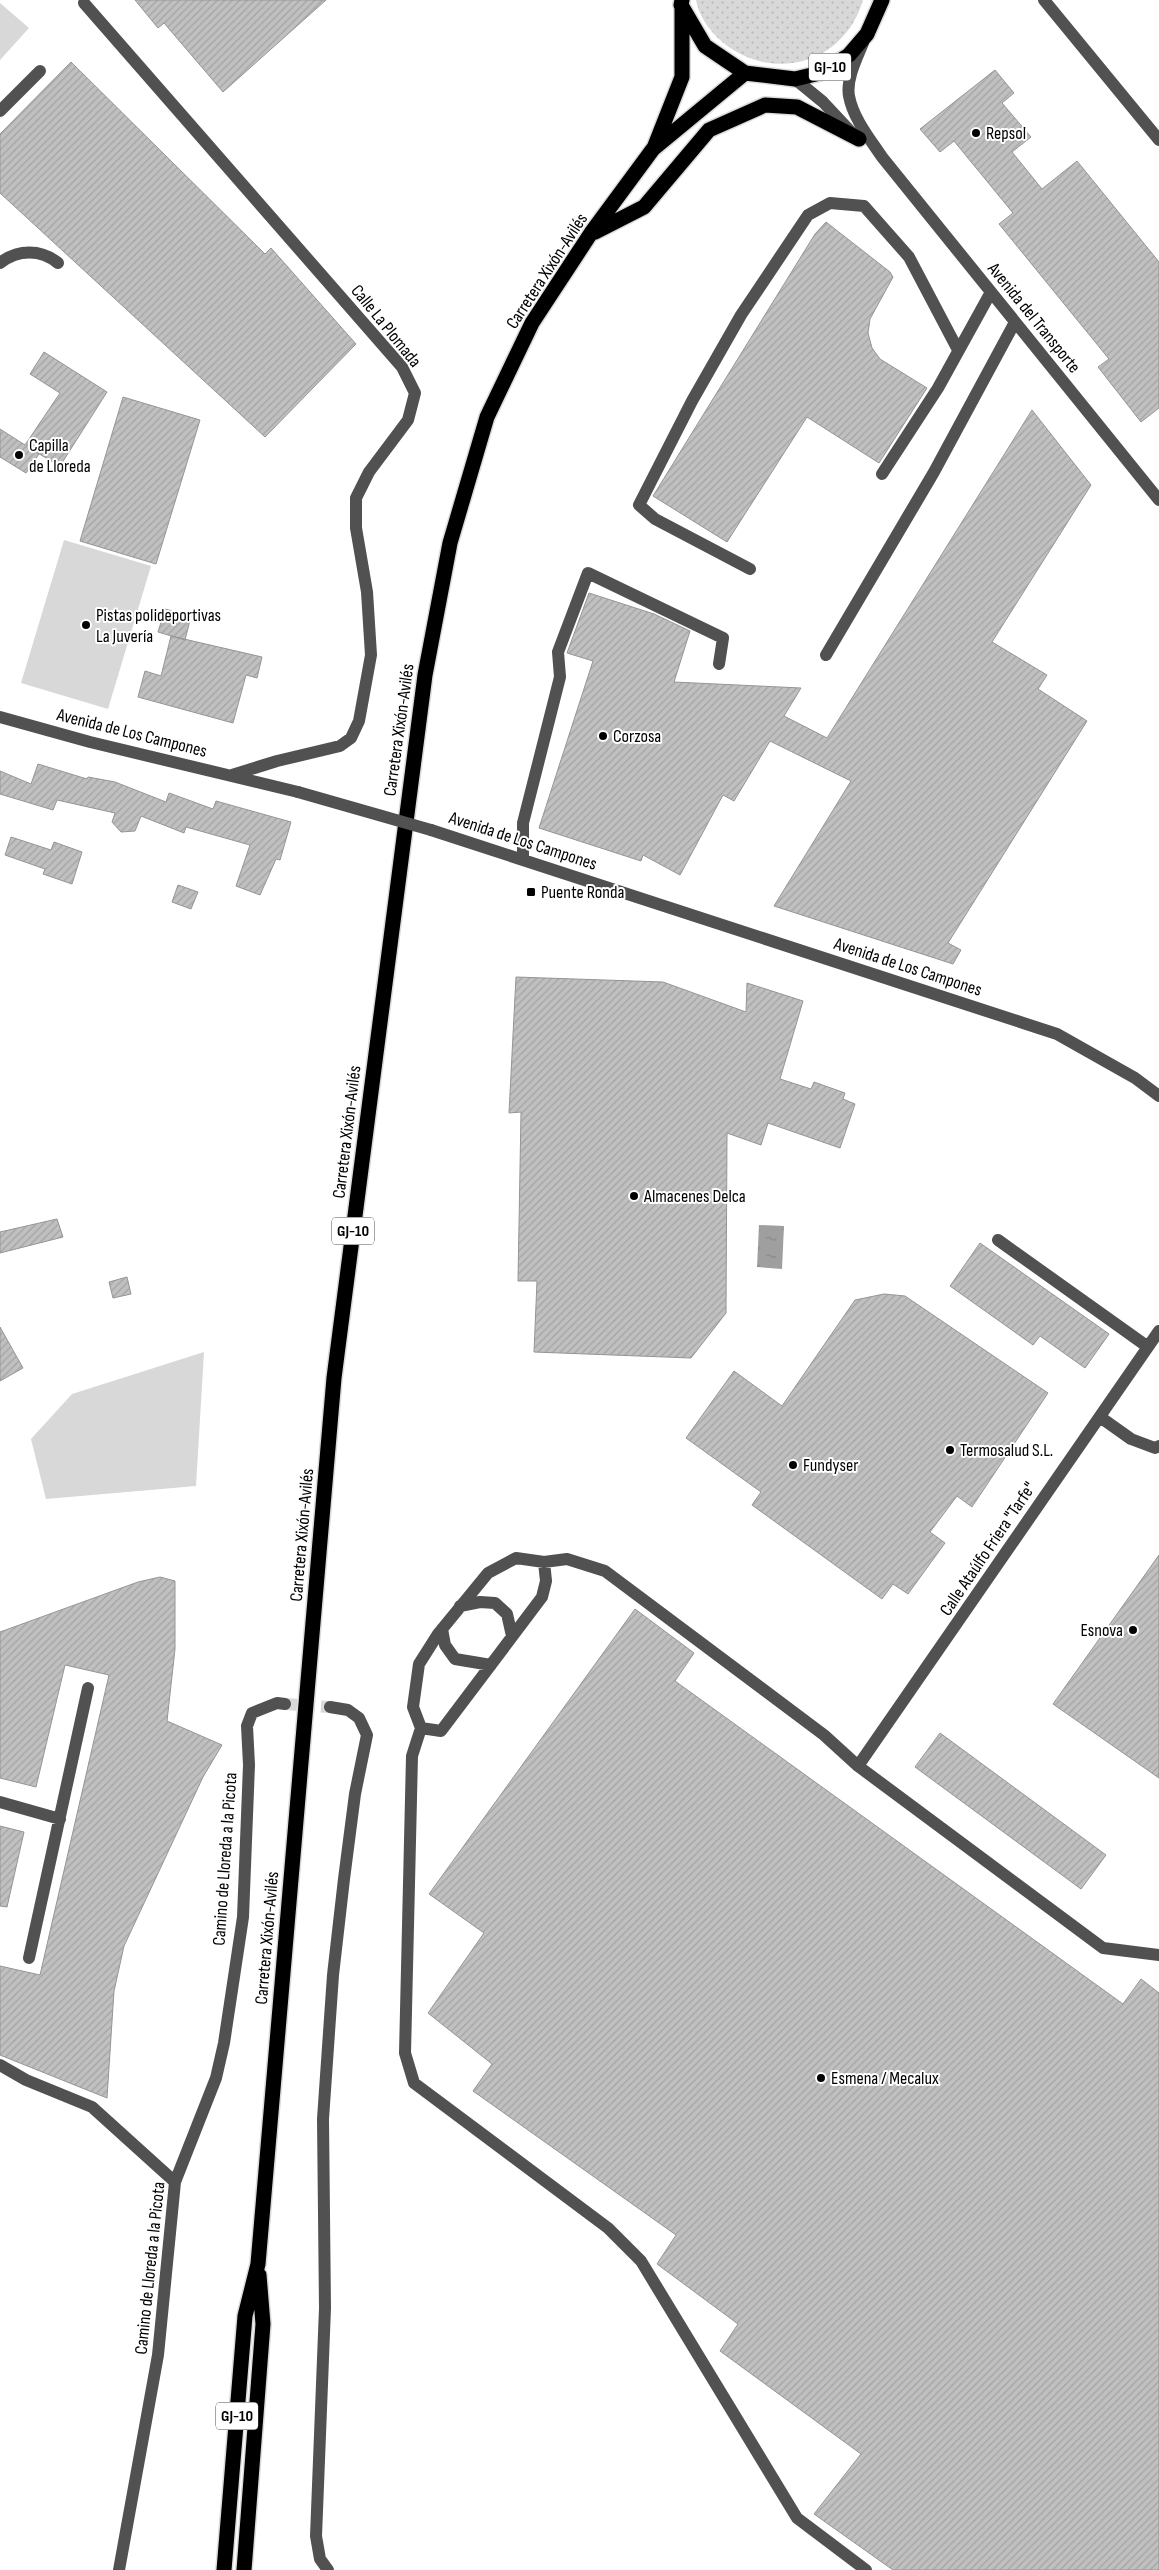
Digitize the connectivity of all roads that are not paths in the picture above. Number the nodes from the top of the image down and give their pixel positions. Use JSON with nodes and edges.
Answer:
{"nodes":[{"id":1,"x":882,"y":0,"type":"edge"},
{"id":2,"x":1044,"y":0,"type":"edge"},
{"id":3,"x":84,"y":2,"type":"dead end"},
{"id":4,"x":682,"y":2,"type":"edge"},
{"id":5,"x":867,"y":34,"type":"junction"},
{"id":6,"x":40,"y":71,"type":"dead end"},
{"id":7,"x":745,"y":73,"type":"junction"},
{"id":8,"x":795,"y":79,"type":"junction"},
{"id":9,"x":0,"y":111,"type":"edge"},
{"id":10,"x":859,"y":140,"type":"junction"},
{"id":11,"x":1159,"y":140,"type":"edge"},
{"id":12,"x":653,"y":149,"type":"junction"},
{"id":13,"x":882,"y":157,"type":"junction"},
{"id":14,"x":591,"y":234,"type":"junction"},
{"id":15,"x":0,"y":263,"type":"edge"},
{"id":16,"x":58,"y":264,"type":"dead end"},
{"id":17,"x":991,"y":292,"type":"junction"},
{"id":18,"x":1015,"y":322,"type":"junction"},
{"id":19,"x":958,"y":350,"type":"junction"},
{"id":20,"x":882,"y":474,"type":"dead end"},
{"id":21,"x":1159,"y":500,"type":"edge"},
{"id":22,"x":750,"y":569,"type":"dead end"},
{"id":23,"x":826,"y":655,"type":"dead end"},
{"id":24,"x":718,"y":664,"type":"dead end"},
{"id":25,"x":0,"y":717,"type":"edge"},
{"id":26,"x":232,"y":775,"type":"junction"},
{"id":27,"x":523,"y":858,"type":"junction"},
{"id":28,"x":1159,"y":1096,"type":"edge"},
{"id":29,"x":998,"y":1240,"type":"dead end"},
{"id":30,"x":1159,"y":1331,"type":"edge"},
{"id":31,"x":1148,"y":1346,"type":"junction"},
{"id":32,"x":1100,"y":1417,"type":"junction"},
{"id":33,"x":1159,"y":1446,"type":"edge"},
{"id":34,"x":544,"y":1562,"type":"junction"},
{"id":35,"x":460,"y":1606,"type":"junction"},
{"id":36,"x":442,"y":1629,"type":"junction"},
{"id":37,"x":512,"y":1636,"type":"junction"},
{"id":38,"x":491,"y":1665,"type":"junction"},
{"id":39,"x":88,"y":1688,"type":"dead end"},
{"id":40,"x":285,"y":1704,"type":"tunnel mouth"},
{"id":41,"x":330,"y":1706,"type":"tunnel mouth"},
{"id":42,"x":421,"y":1728,"type":"junction"},
{"id":43,"x":858,"y":1766,"type":"junction"},
{"id":44,"x":0,"y":1802,"type":"edge"},
{"id":45,"x":60,"y":1818,"type":"junction"},
{"id":46,"x":1159,"y":1955,"type":"edge"},
{"id":47,"x":29,"y":1958,"type":"dead end"},
{"id":48,"x":0,"y":2065,"type":"edge"},
{"id":49,"x":175,"y":2182,"type":"junction"},
{"id":50,"x":258,"y":2264,"type":"junction"},
{"id":51,"x":119,"y":2570,"type":"edge"},
{"id":52,"x":224,"y":2570,"type":"edge"},
{"id":53,"x":244,"y":2570,"type":"edge"},
{"id":54,"x":328,"y":2570,"type":"edge"},
{"id":55,"x":866,"y":2570,"type":"edge"}],
"edges":[{"from":1,"to":5,"type":"highway","number":"GJ-10"},
{"from":2,"to":11,"type":"street"},
{"from":3,"to":26,"type":"street","name":"Calle La Plomada"},
{"from":4,"to":7,"type":"highway","number":"GJ-10"},
{"from":4,"to":12,"type":"highway","name":"Carretera Xixón-Avilés","number":"GJ-10"},
{"from":5,"to":8,"type":"highway","number":"GJ-10"},
{"from":5,"to":13,"type":"street"},
{"from":6,"to":9,"type":"street"},
{"from":7,"to":8,"type":"highway","number":"GJ-10"},
{"from":7,"to":12,"type":"highway","name":"Carretera Xixón-Avilés","number":"GJ-10"},
{"from":8,"to":10,"type":"street"},
{"from":10,"to":13,"type":"street"},
{"from":10,"to":14,"type":"highway"},
{"from":12,"to":14,"type":"highway","name":"Carretera Xixón-Avilés","number":"GJ-10"},
{"from":13,"to":17,"type":"street","name":"Avenida del Transporte"},
{"from":14,"to":50,"type":"highway","name":"Carretera Xixón-Avilés","number":"GJ-10"},
{"from":15,"to":16,"type":"street"},
{"from":17,"to":18,"type":"street","name":"Avenida del Transporte"},
{"from":17,"to":19,"type":"street"},
{"from":18,"to":21,"type":"street","name":"Avenida del Transporte"},
{"from":18,"to":23,"type":"street"},
{"from":19,"to":20,"type":"street"},
{"from":19,"to":22,"type":"street"},
{"from":24,"to":27,"type":"street"},
{"from":25,"to":26,"type":"street","name":"Avenida de Los Campones"},
{"from":26,"to":27,"type":"street","name":"Avenida de Los Campones","bridge":true},
{"from":27,"to":28,"type":"street","name":"Avenida de Los Campones"},
{"from":29,"to":31,"type":"street"},
{"from":30,"to":31,"type":"street","name":"Calle Ataúlfo Friera \"Tarfe\""},
{"from":31,"to":32,"type":"street","name":"Calle Ataúlfo Friera \"Tarfe\""},
{"from":32,"to":33,"type":"street"},
{"from":32,"to":43,"type":"street","name":"Calle Ataúlfo Friera \"Tarfe\""},
{"from":34,"to":35,"type":"street"},
{"from":34,"to":37,"type":"street"},
{"from":34,"to":43,"type":"street"},
{"from":35,"to":36,"type":"street"},
{"from":35,"to":37,"type":"street"},
{"from":36,"to":38,"type":"street"},
{"from":36,"to":42,"type":"street"},
{"from":37,"to":38,"type":"street"},
{"from":38,"to":42,"type":"street"},
{"from":39,"to":45,"type":"street"},
{"from":40,"to":49,"type":"street","name":"Camino de Lloreda a la Picota"},
{"from":41,"to":54,"type":"street"},
{"from":42,"to":55,"type":"street"},
{"from":43,"to":46,"type":"street"},
{"from":44,"to":45,"type":"street"},
{"from":45,"to":47,"type":"street"},
{"from":48,"to":49,"type":"street"},
{"from":49,"to":51,"type":"street","name":"Camino de Lloreda a la Picota"},
{"from":50,"to":52,"type":"highway","number":"GJ-10"},
{"from":50,"to":53,"type":"highway","number":"GJ-10"}]}
